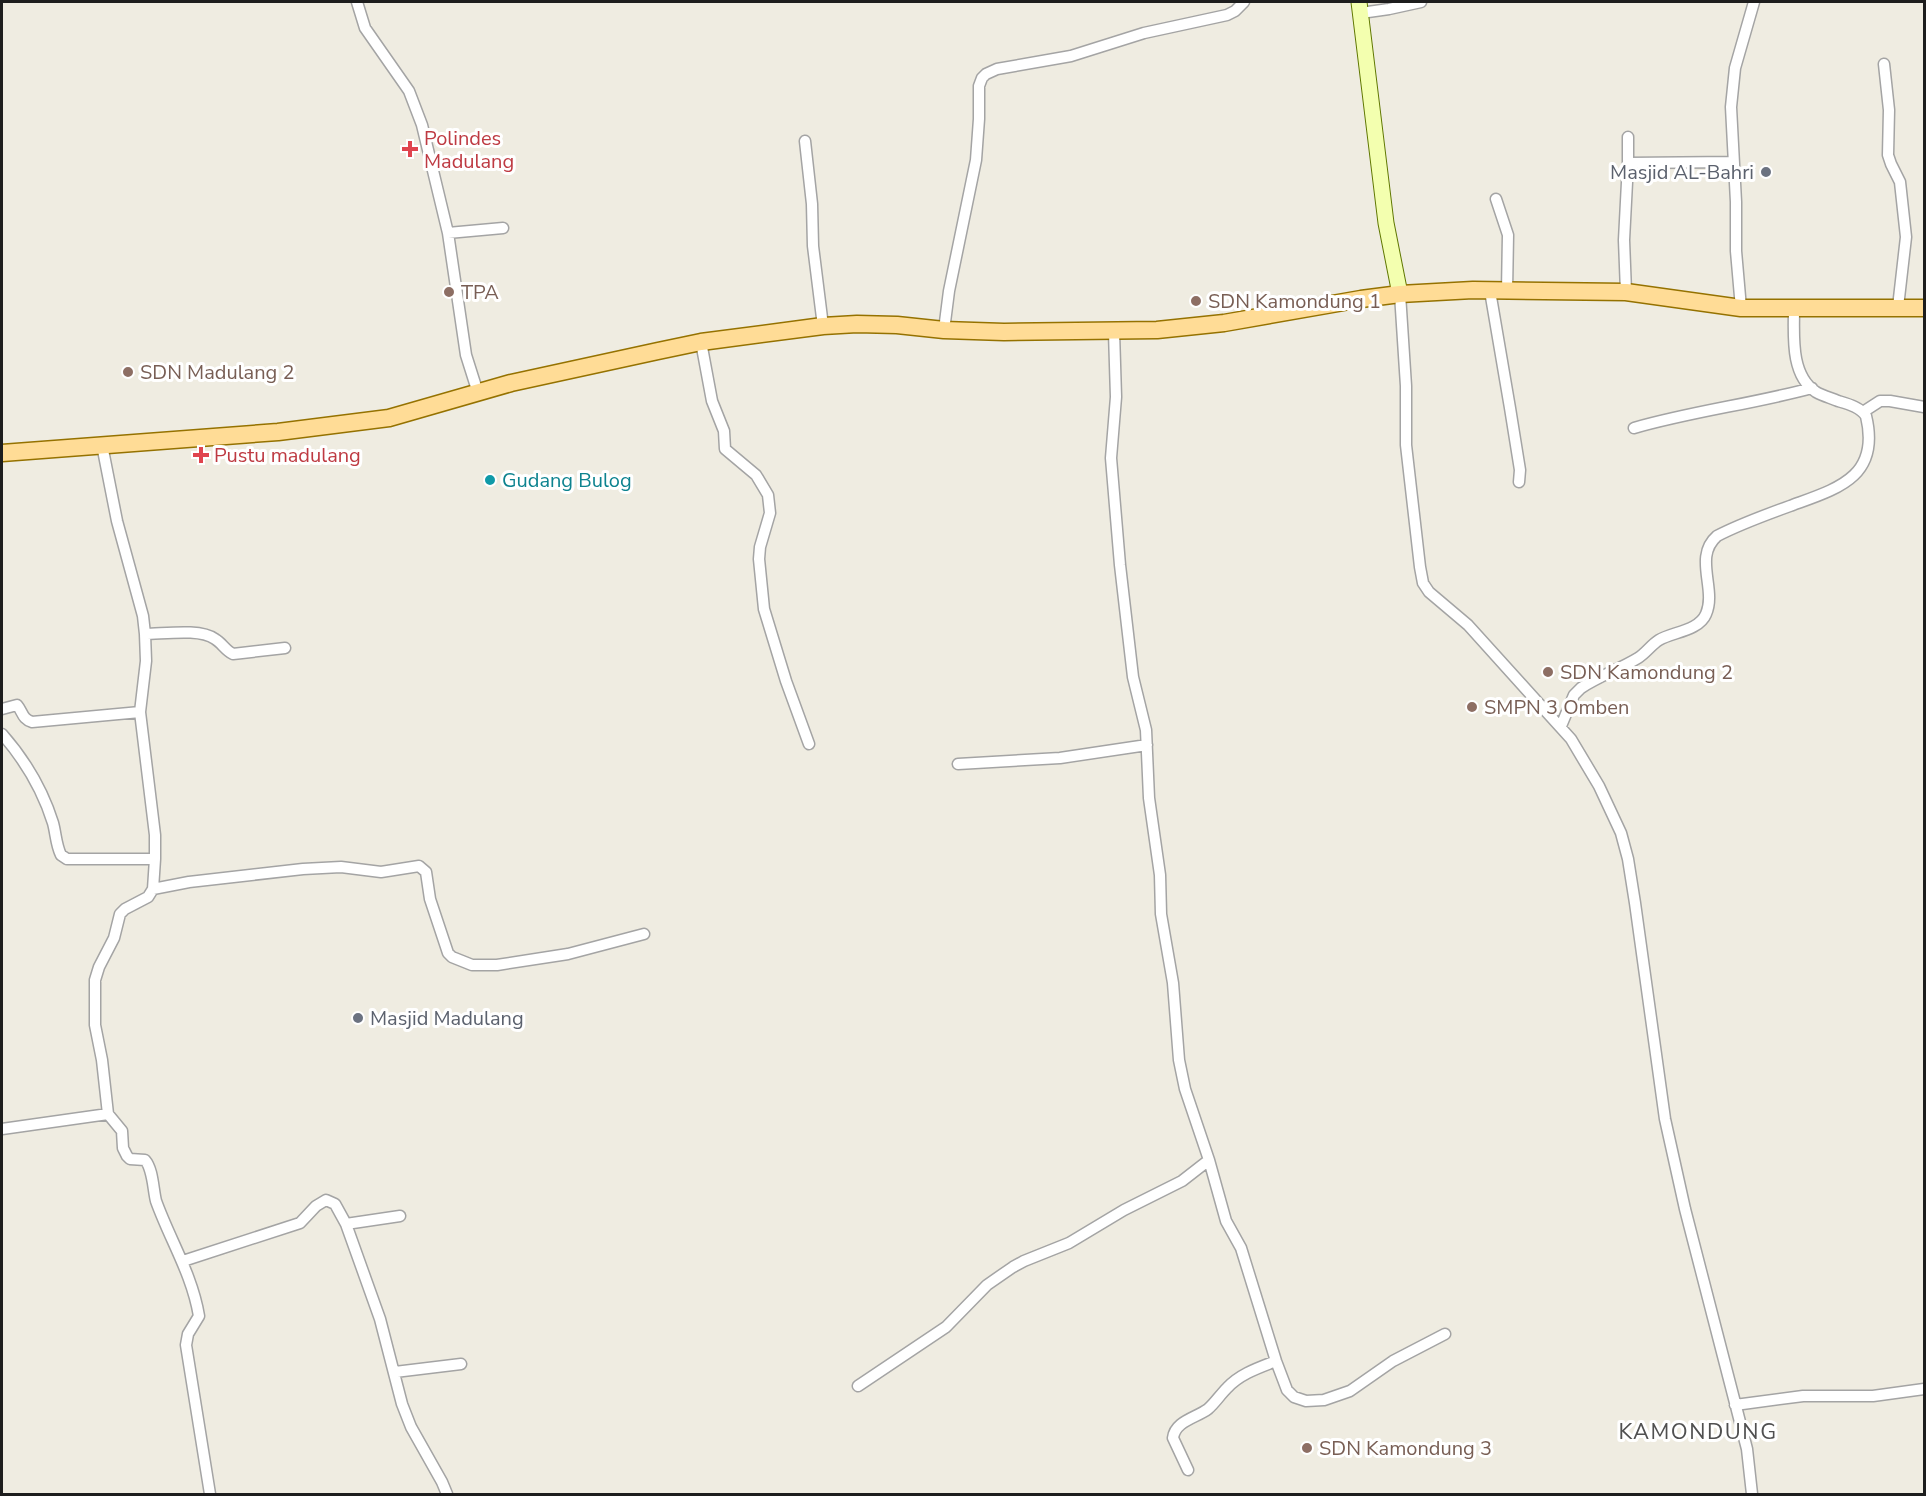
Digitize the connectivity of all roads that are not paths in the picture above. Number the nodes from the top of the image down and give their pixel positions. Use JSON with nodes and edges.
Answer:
{"nodes":[{"id":1,"x":357,"y":2,"type":"edge"},
{"id":2,"x":1244,"y":2,"type":"edge"},
{"id":3,"x":1421,"y":2,"type":"edge"},
{"id":4,"x":1754,"y":2,"type":"edge"},
{"id":5,"x":1360,"y":7,"type":"edge"},
{"id":6,"x":1884,"y":64,"type":"dead end"},
{"id":7,"x":1628,"y":136,"type":"dead end"},
{"id":8,"x":805,"y":141,"type":"dead end"},
{"id":9,"x":1734,"y":162,"type":"junction"},
{"id":10,"x":1628,"y":163,"type":"junction"},
{"id":11,"x":1496,"y":199,"type":"dead end"},
{"id":12,"x":503,"y":228,"type":"dead end"},
{"id":13,"x":448,"y":233,"type":"junction"},
{"id":14,"x":1490,"y":291,"type":"junction"},
{"id":15,"x":1507,"y":291,"type":"junction"},
{"id":16,"x":1626,"y":292,"type":"junction"},
{"id":17,"x":1400,"y":294,"type":"junction"},
{"id":18,"x":1898,"y":307,"type":"junction"},
{"id":19,"x":1741,"y":308,"type":"junction"},
{"id":20,"x":1924,"y":308,"type":"edge"},
{"id":21,"x":1794,"y":309,"type":"junction"},
{"id":22,"x":822,"y":326,"type":"junction"},
{"id":23,"x":944,"y":330,"type":"junction"},
{"id":24,"x":1114,"y":332,"type":"junction"},
{"id":25,"x":701,"y":342,"type":"junction"},
{"id":26,"x":1812,"y":388,"type":"junction"},
{"id":27,"x":478,"y":393,"type":"junction"},
{"id":28,"x":1924,"y":408,"type":"edge"},
{"id":29,"x":1863,"y":412,"type":"junction"},
{"id":30,"x":1634,"y":428,"type":"dead end"},
{"id":31,"x":102,"y":445,"type":"junction"},
{"id":32,"x":2,"y":453,"type":"edge"},
{"id":33,"x":1520,"y":482,"type":"dead end"},
{"id":34,"x":145,"y":634,"type":"junction"},
{"id":35,"x":285,"y":648,"type":"dead end"},
{"id":36,"x":2,"y":709,"type":"edge"},
{"id":37,"x":140,"y":712,"type":"junction"},
{"id":38,"x":1561,"y":726,"type":"junction"},
{"id":39,"x":2,"y":734,"type":"edge"},
{"id":40,"x":809,"y":744,"type":"dead end"},
{"id":41,"x":1147,"y":745,"type":"junction"},
{"id":42,"x":958,"y":764,"type":"dead end"},
{"id":43,"x":155,"y":859,"type":"junction"},
{"id":44,"x":153,"y":889,"type":"junction"},
{"id":45,"x":644,"y":934,"type":"dead end"},
{"id":46,"x":108,"y":1114,"type":"junction"},
{"id":47,"x":2,"y":1130,"type":"edge"},
{"id":48,"x":1209,"y":1160,"type":"junction"},
{"id":49,"x":400,"y":1216,"type":"dead end"},
{"id":50,"x":346,"y":1224,"type":"junction"},
{"id":51,"x":183,"y":1261,"type":"junction"},
{"id":52,"x":1445,"y":1334,"type":"dead end"},
{"id":53,"x":1276,"y":1361,"type":"junction"},
{"id":54,"x":460,"y":1364,"type":"dead end"},
{"id":55,"x":394,"y":1372,"type":"junction"},
{"id":56,"x":858,"y":1386,"type":"dead end"},
{"id":57,"x":1924,"y":1389,"type":"edge"},
{"id":58,"x":1736,"y":1405,"type":"junction"},
{"id":59,"x":1188,"y":1470,"type":"dead end"},
{"id":60,"x":210,"y":1494,"type":"edge"},
{"id":61,"x":447,"y":1494,"type":"edge"},
{"id":62,"x":1752,"y":1494,"type":"edge"}],
"edges":[{"from":1,"to":13,"type":"street"},
{"from":2,"to":23,"type":"street"},
{"from":3,"to":5,"type":"street"},
{"from":4,"to":9,"type":"street"},
{"from":5,"to":17,"type":"street"},
{"from":6,"to":18,"type":"street"},
{"from":7,"to":10,"type":"street"},
{"from":8,"to":22,"type":"street"},
{"from":9,"to":10,"type":"street"},
{"from":9,"to":19,"type":"street"},
{"from":10,"to":16,"type":"street"},
{"from":11,"to":15,"type":"street"},
{"from":12,"to":13,"type":"street"},
{"from":13,"to":27,"type":"street"},
{"from":14,"to":15,"type":"main road"},
{"from":14,"to":17,"type":"main road"},
{"from":14,"to":33,"type":"street"},
{"from":15,"to":16,"type":"main road"},
{"from":16,"to":19,"type":"main road"},
{"from":17,"to":24,"type":"main road"},
{"from":17,"to":38,"type":"street"},
{"from":18,"to":20,"type":"main road"},
{"from":18,"to":21,"type":"main road"},
{"from":19,"to":21,"type":"main road"},
{"from":21,"to":26,"type":"street"},
{"from":22,"to":23,"type":"main road"},
{"from":22,"to":25,"type":"main road"},
{"from":23,"to":24,"type":"main road"},
{"from":24,"to":41,"type":"street"},
{"from":25,"to":27,"type":"main road"},
{"from":25,"to":40,"type":"street"},
{"from":26,"to":29,"type":"street"},
{"from":26,"to":30,"type":"street"},
{"from":27,"to":31,"type":"main road"},
{"from":28,"to":29,"type":"street"},
{"from":29,"to":38,"type":"street"},
{"from":31,"to":32,"type":"main road"},
{"from":31,"to":34,"type":"street"},
{"from":34,"to":35,"type":"street"},
{"from":34,"to":37,"type":"street"},
{"from":36,"to":37,"type":"street"},
{"from":37,"to":43,"type":"street"},
{"from":38,"to":58,"type":"street"},
{"from":39,"to":43,"type":"street"},
{"from":41,"to":42,"type":"street"},
{"from":41,"to":48,"type":"street"},
{"from":43,"to":44,"type":"street"},
{"from":44,"to":45,"type":"street"},
{"from":44,"to":46,"type":"street"},
{"from":46,"to":47,"type":"street"},
{"from":46,"to":51,"type":"street"},
{"from":48,"to":53,"type":"street"},
{"from":48,"to":56,"type":"street"},
{"from":49,"to":50,"type":"street"},
{"from":50,"to":51,"type":"street"},
{"from":50,"to":55,"type":"street"},
{"from":51,"to":60,"type":"street"},
{"from":52,"to":53,"type":"street"},
{"from":53,"to":59,"type":"street"},
{"from":54,"to":55,"type":"street"},
{"from":55,"to":61,"type":"street"},
{"from":57,"to":58,"type":"street"},
{"from":58,"to":62,"type":"street"}]}
